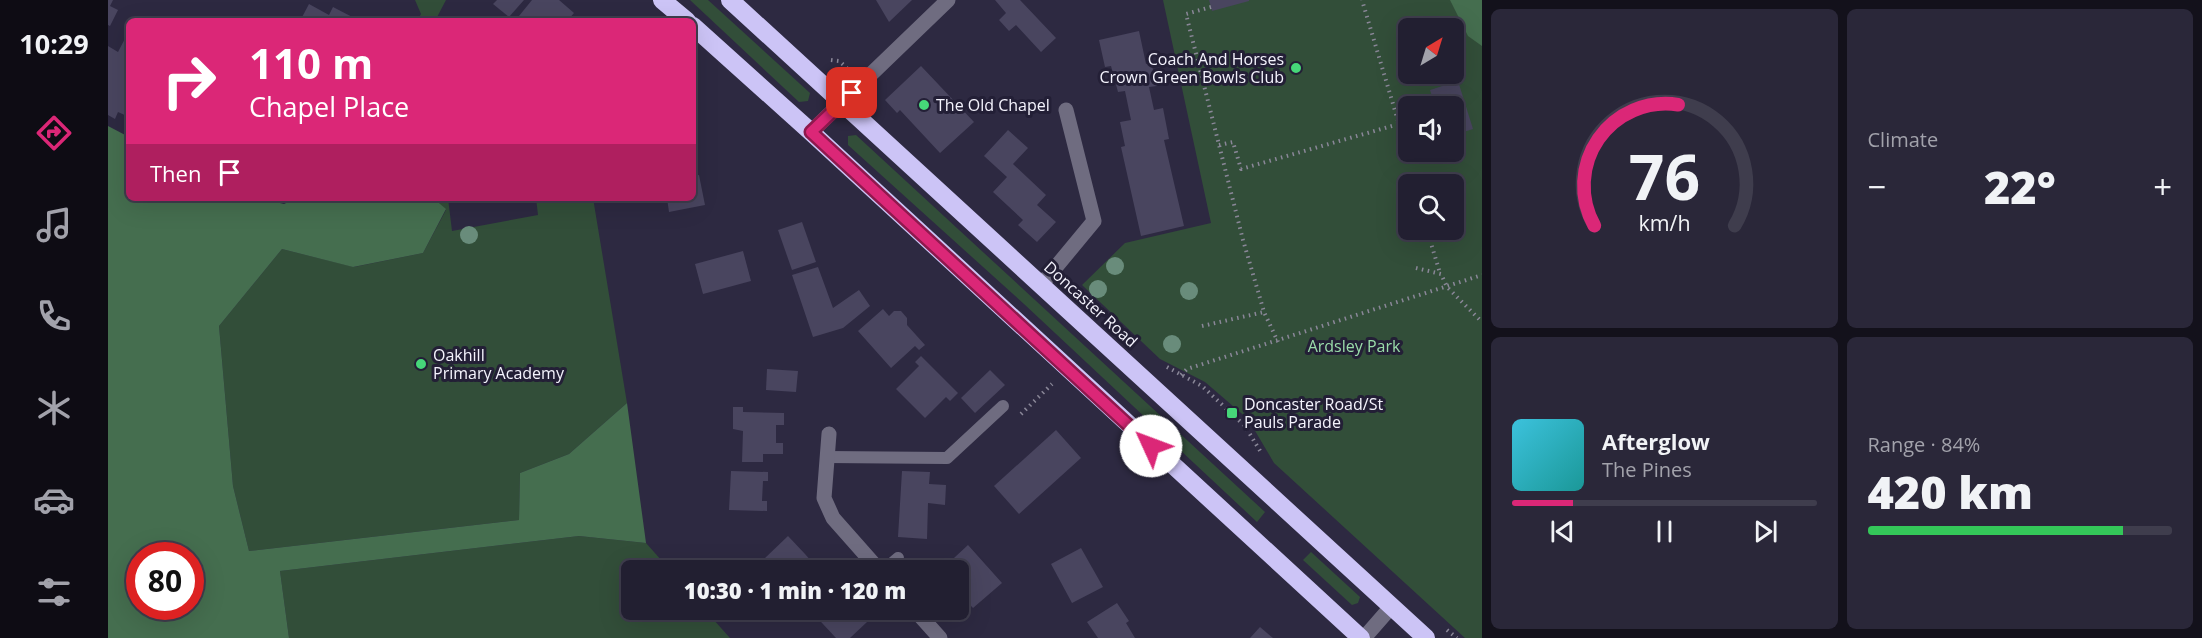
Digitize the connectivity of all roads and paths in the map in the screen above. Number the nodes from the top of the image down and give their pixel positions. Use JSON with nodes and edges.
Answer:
{"nodes":[{"id":1,"x":662,"y":0,"type":"edge"},
{"id":2,"x":730,"y":0,"type":"edge"},
{"id":3,"x":948,"y":0,"type":"edge"},
{"id":4,"x":1362,"y":0,"type":"edge"},
{"id":5,"x":1211,"y":7,"type":"dead end"},
{"id":6,"x":683,"y":18,"type":"edge"},
{"id":7,"x":696,"y":29,"type":"edge"},
{"id":8,"x":841,"y":103,"type":"junction"},
{"id":9,"x":1066,"y":110,"type":"dead end"},
{"id":10,"x":811,"y":132,"type":"junction"},
{"id":11,"x":1219,"y":145,"type":"junction"},
{"id":12,"x":1430,"y":240,"type":"dead end"},
{"id":13,"x":1416,"y":268,"type":"dead end"},
{"id":14,"x":1441,"y":274,"type":"junction"},
{"id":15,"x":1482,"y":275,"type":"edge"},
{"id":16,"x":1041,"y":285,"type":"junction"},
{"id":17,"x":1447,"y":287,"type":"junction"},
{"id":18,"x":1264,"y":312,"type":"junction"},
{"id":19,"x":1482,"y":322,"type":"edge"},
{"id":20,"x":1202,"y":326,"type":"dead end"},
{"id":21,"x":1278,"y":342,"type":"junction"},
{"id":22,"x":1067,"y":368,"type":"junction"},
{"id":23,"x":1162,"y":394,"type":"junction"},
{"id":24,"x":1003,"y":406,"type":"joint"},
{"id":25,"x":829,"y":434,"type":"dead end"},
{"id":26,"x":827,"y":457,"type":"junction"},
{"id":27,"x":898,"y":558,"type":"dead end"},
{"id":28,"x":870,"y":560,"type":"edge"},
{"id":29,"x":896,"y":560,"type":"edge"},
{"id":30,"x":1391,"y":607,"type":"junction"},
{"id":31,"x":924,"y":620,"type":"edge"},
{"id":32,"x":940,"y":638,"type":"edge"},
{"id":33,"x":1362,"y":638,"type":"edge"},
{"id":34,"x":1426,"y":638,"type":"edge"}],
"edges":[{"from":1,"to":6,"type":"highway"},
{"from":2,"to":8,"type":"highway","name":"Doncaster Road"},
{"from":3,"to":8,"type":"street"},
{"from":4,"to":11,"type":"path"},
{"from":5,"to":11,"type":"path"},
{"from":7,"to":10,"type":"highway"},
{"from":8,"to":10,"type":"street"},
{"from":8,"to":16,"type":"highway","name":"Doncaster Road"},
{"from":9,"to":16,"type":"street"},
{"from":10,"to":22,"type":"highway"},
{"from":11,"to":18,"type":"path"},
{"from":12,"to":14,"type":"path"},
{"from":13,"to":14,"type":"path"},
{"from":14,"to":17,"type":"path"},
{"from":15,"to":17,"type":"path"},
{"from":16,"to":23,"type":"highway","name":"Doncaster Road"},
{"from":17,"to":19,"type":"path"},
{"from":17,"to":21,"type":"path"},
{"from":18,"to":20,"type":"path"},
{"from":18,"to":21,"type":"path"},
{"from":21,"to":23,"type":"path"},
{"from":22,"to":24,"type":"path"},
{"from":22,"to":33,"type":"highway"},
{"from":23,"to":30,"type":"highway","name":"Doncaster Road"},
{"from":24,"to":26,"type":"lane"},
{"from":25,"to":26,"type":"street"},
{"from":26,"to":28,"type":"street"},
{"from":27,"to":29,"type":"lane"},
{"from":30,"to":33,"type":"street"},
{"from":30,"to":34,"type":"highway","name":"Doncaster Road"},
{"from":31,"to":32,"type":"street"}]}
